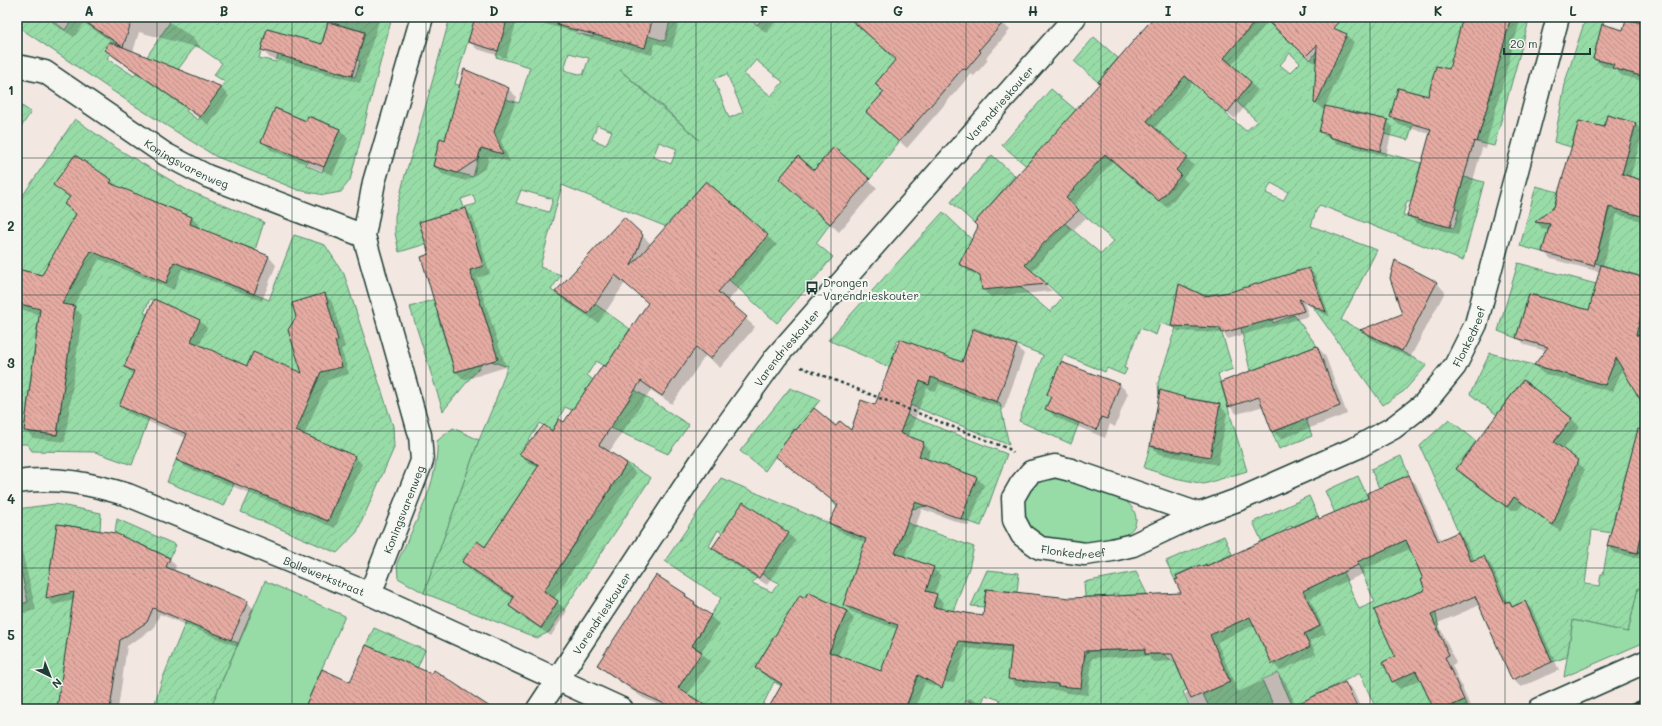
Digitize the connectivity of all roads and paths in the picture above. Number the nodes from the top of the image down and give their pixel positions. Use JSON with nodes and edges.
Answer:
{"nodes":[{"id":1,"x":422,"y":17,"type":"edge"},
{"id":2,"x":1075,"y":17,"type":"edge"},
{"id":3,"x":1558,"y":17,"type":"edge"},
{"id":4,"x":19,"y":65,"type":"edge"},
{"id":5,"x":364,"y":236,"type":"junction"},
{"id":6,"x":776,"y":357,"type":"junction"},
{"id":7,"x":1031,"y":472,"type":"junction"},
{"id":8,"x":17,"y":482,"type":"edge"},
{"id":9,"x":1199,"y":514,"type":"junction"},
{"id":10,"x":370,"y":594,"type":"junction"},
{"id":11,"x":1645,"y":662,"type":"edge"},
{"id":12,"x":557,"y":679,"type":"junction"},
{"id":13,"x":538,"y":709,"type":"edge"},
{"id":14,"x":622,"y":709,"type":"edge"},
{"id":15,"x":1540,"y":709,"type":"edge"}],
"edges":[{"from":1,"to":5,"type":"street","name":"Koningsvarenweg"},
{"from":2,"to":6,"type":"street","name":"Varendrieskouter"},
{"from":3,"to":9,"type":"street","name":"Flonkedreef"},
{"from":4,"to":5,"type":"street","name":"Koningsvarenweg"},
{"from":5,"to":10,"type":"street","name":"Koningsvarenweg"},
{"from":6,"to":7,"type":"path"},
{"from":6,"to":12,"type":"street","name":"Varendrieskouter"},
{"from":7,"to":9,"type":"street"},
{"from":7,"to":9,"type":"street","name":"Flonkedreef"},
{"from":8,"to":10,"type":"street","name":"Bollewerkstraat"},
{"from":10,"to":12,"type":"street","name":"Bollewerkstraat"},
{"from":11,"to":15,"type":"street"},
{"from":12,"to":13,"type":"street","name":"Varendrieskouter"},
{"from":12,"to":14,"type":"street","name":"Bollewerkstraat"}]}
